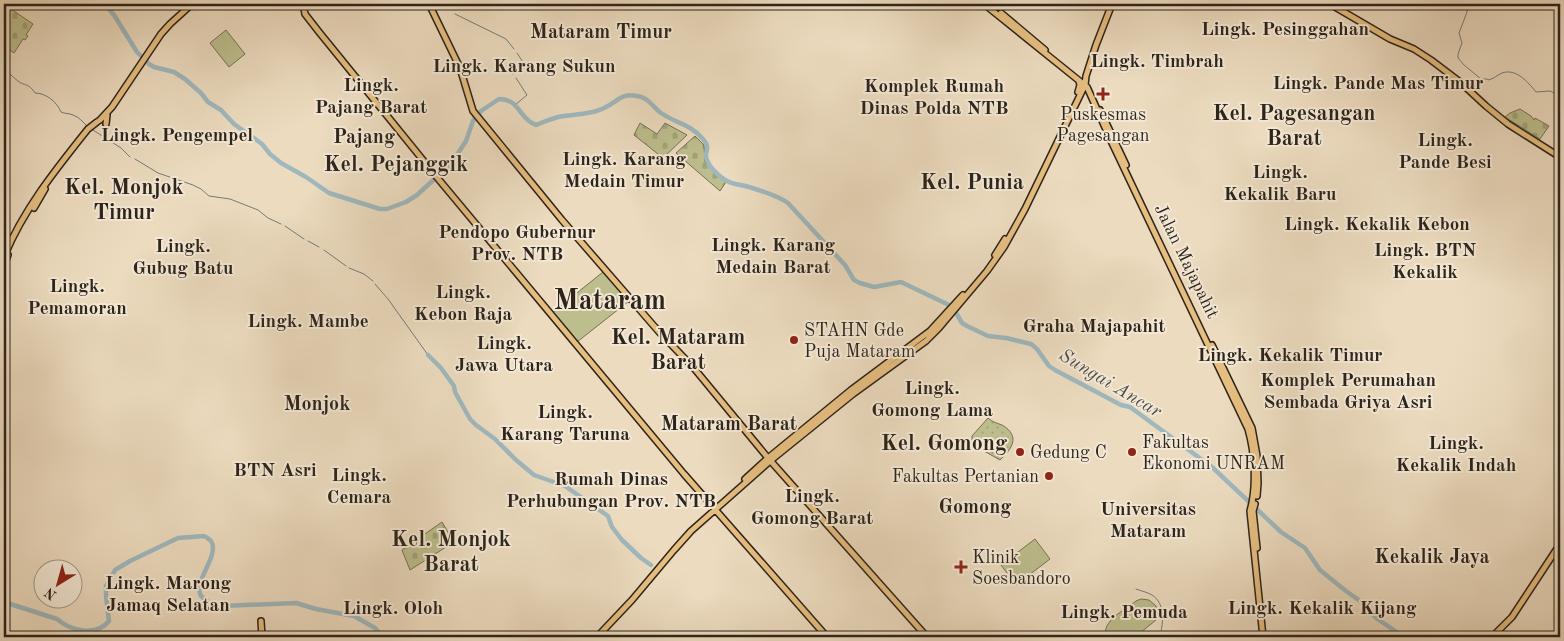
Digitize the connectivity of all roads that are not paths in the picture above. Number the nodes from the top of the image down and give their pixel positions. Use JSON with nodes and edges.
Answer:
{"nodes":[{"id":1,"x":192,"y":4,"type":"edge"},
{"id":2,"x":304,"y":4,"type":"edge"},
{"id":3,"x":429,"y":4,"type":"edge"},
{"id":4,"x":984,"y":4,"type":"edge"},
{"id":5,"x":989,"y":4,"type":"edge"},
{"id":6,"x":1112,"y":4,"type":"edge"},
{"id":7,"x":1330,"y":4,"type":"edge"},
{"id":8,"x":1024,"y":35,"type":"junction"},
{"id":9,"x":1081,"y":86,"type":"junction"},
{"id":10,"x":1091,"y":97,"type":"junction"},
{"id":11,"x":116,"y":100,"type":"junction"},
{"id":12,"x":108,"y":112,"type":"junction"},
{"id":13,"x":96,"y":122,"type":"junction"},
{"id":14,"x":106,"y":124,"type":"dead end"},
{"id":15,"x":1560,"y":157,"type":"edge"},
{"id":16,"x":47,"y":182,"type":"junction"},
{"id":17,"x":38,"y":183,"type":"dead end"},
{"id":18,"x":1134,"y":186,"type":"junction"},
{"id":19,"x":4,"y":257,"type":"edge"},
{"id":20,"x":4,"y":266,"type":"edge"},
{"id":21,"x":769,"y":459,"type":"junction"},
{"id":22,"x":714,"y":509,"type":"junction"},
{"id":23,"x":1560,"y":544,"type":"edge"},
{"id":24,"x":1560,"y":549,"type":"edge"},
{"id":25,"x":656,"y":569,"type":"junction"},
{"id":26,"x":1538,"y":579,"type":"junction"},
{"id":27,"x":261,"y":622,"type":"dead end"},
{"id":28,"x":262,"y":637,"type":"edge"},
{"id":29,"x":592,"y":637,"type":"edge"},
{"id":30,"x":597,"y":637,"type":"edge"},
{"id":31,"x":827,"y":637,"type":"edge"},
{"id":32,"x":927,"y":637,"type":"edge"},
{"id":33,"x":1264,"y":637,"type":"edge"},
{"id":34,"x":1492,"y":637,"type":"edge"},
{"id":35,"x":1496,"y":637,"type":"edge"}],
"edges":[{"from":1,"to":11,"type":"main road"},
{"from":2,"to":22,"type":"main road"},
{"from":3,"to":21,"type":"main road"},
{"from":4,"to":8,"type":"main road"},
{"from":5,"to":8,"type":"main road"},
{"from":6,"to":9,"type":"main road"},
{"from":7,"to":15,"type":"main road"},
{"from":8,"to":9,"type":"main road"},
{"from":9,"to":10,"type":"main road","name":"Jalan Majapahit"},
{"from":9,"to":10,"type":"main road"},
{"from":9,"to":18,"type":"main road","name":"Jalan Majapahit"},
{"from":9,"to":21,"type":"main road"},
{"from":10,"to":18,"type":"main road","name":"Jalan Majapahit"},
{"from":11,"to":12,"type":"main road"},
{"from":11,"to":13,"type":"main road"},
{"from":12,"to":13,"type":"main road"},
{"from":12,"to":14,"type":"main road"},
{"from":13,"to":16,"type":"main road"},
{"from":16,"to":17,"type":"main road"},
{"from":16,"to":19,"type":"main road"},
{"from":16,"to":20,"type":"main road"},
{"from":18,"to":33,"type":"main road","name":"Jalan Majapahit"},
{"from":21,"to":22,"type":"main road"},
{"from":21,"to":32,"type":"main road"},
{"from":22,"to":25,"type":"main road"},
{"from":22,"to":31,"type":"main road"},
{"from":23,"to":26,"type":"main road"},
{"from":24,"to":26,"type":"main road"},
{"from":25,"to":29,"type":"main road"},
{"from":25,"to":30,"type":"main road"},
{"from":26,"to":34,"type":"main road"},
{"from":26,"to":35,"type":"main road"},
{"from":27,"to":28,"type":"main road"}]}
